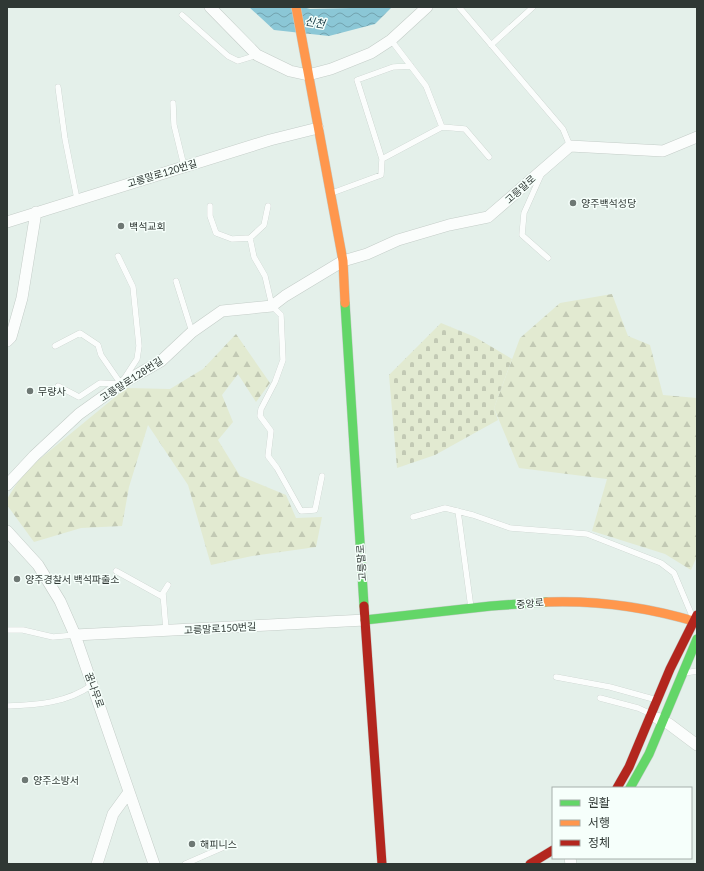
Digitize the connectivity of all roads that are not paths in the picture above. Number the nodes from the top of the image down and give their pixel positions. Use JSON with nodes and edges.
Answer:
{"nodes":[{"id":1,"x":210,"y":7,"type":"edge"},
{"id":2,"x":296,"y":7,"type":"edge"},
{"id":3,"x":427,"y":7,"type":"edge"},
{"id":4,"x":459,"y":7,"type":"edge"},
{"id":5,"x":533,"y":7,"type":"edge"},
{"id":6,"x":182,"y":15,"type":"dead end"},
{"id":7,"x":391,"y":40,"type":"junction"},
{"id":8,"x":491,"y":45,"type":"junction"},
{"id":9,"x":258,"y":55,"type":"junction"},
{"id":10,"x":411,"y":66,"type":"junction"},
{"id":11,"x":308,"y":75,"type":"junction"},
{"id":12,"x":58,"y":87,"type":"dead end"},
{"id":13,"x":173,"y":103,"type":"dead end"},
{"id":14,"x":442,"y":127,"type":"junction"},
{"id":15,"x":318,"y":128,"type":"junction"},
{"id":16,"x":697,"y":137,"type":"edge"},
{"id":17,"x":570,"y":146,"type":"junction"},
{"id":18,"x":489,"y":157,"type":"dead end"},
{"id":19,"x":382,"y":160,"type":"junction"},
{"id":20,"x":184,"y":166,"type":"junction"},
{"id":21,"x":544,"y":167,"type":"junction"},
{"id":22,"x":330,"y":194,"type":"junction"},
{"id":23,"x":77,"y":199,"type":"junction"},
{"id":24,"x":210,"y":206,"type":"dead end"},
{"id":25,"x":268,"y":206,"type":"dead end"},
{"id":26,"x":36,"y":212,"type":"junction"},
{"id":27,"x":7,"y":222,"type":"edge"},
{"id":28,"x":250,"y":238,"type":"junction"},
{"id":29,"x":118,"y":256,"type":"dead end"},
{"id":30,"x":548,"y":258,"type":"dead end"},
{"id":31,"x":342,"y":261,"type":"junction"},
{"id":32,"x":176,"y":281,"type":"dead end"},
{"id":33,"x":272,"y":306,"type":"junction"},
{"id":34,"x":192,"y":332,"type":"junction"},
{"id":35,"x":7,"y":341,"type":"edge"},
{"id":36,"x":55,"y":346,"type":"dead end"},
{"id":37,"x":121,"y":384,"type":"junction"},
{"id":38,"x":58,"y":386,"type":"dead end"},
{"id":39,"x":322,"y":476,"type":"dead end"},
{"id":40,"x":7,"y":485,"type":"edge"},
{"id":41,"x":458,"y":511,"type":"junction"},
{"id":42,"x":413,"y":517,"type":"dead end"},
{"id":43,"x":7,"y":531,"type":"edge"},
{"id":44,"x":116,"y":571,"type":"dead end"},
{"id":45,"x":168,"y":585,"type":"dead end"},
{"id":46,"x":163,"y":597,"type":"junction"},
{"id":47,"x":471,"y":609,"type":"junction"},
{"id":48,"x":696,"y":619,"type":"edge"},
{"id":49,"x":365,"y":620,"type":"junction"},
{"id":50,"x":7,"y":630,"type":"edge"},
{"id":51,"x":166,"y":630,"type":"junction"},
{"id":52,"x":75,"y":635,"type":"junction"},
{"id":53,"x":697,"y":639,"type":"edge"},
{"id":54,"x":697,"y":671,"type":"edge"},
{"id":55,"x":682,"y":673,"type":"junction"},
{"id":56,"x":556,"y":677,"type":"dead end"},
{"id":57,"x":93,"y":685,"type":"junction"},
{"id":58,"x":600,"y":698,"type":"dead end"},
{"id":59,"x":657,"y":700,"type":"junction"},
{"id":60,"x":7,"y":706,"type":"edge"},
{"id":61,"x":652,"y":715,"type":"junction"},
{"id":62,"x":663,"y":721,"type":"junction"},
{"id":63,"x":697,"y":745,"type":"edge"},
{"id":64,"x":618,"y":787,"type":"edge"},
{"id":65,"x":631,"y":787,"type":"edge"},
{"id":66,"x":129,"y":792,"type":"junction"},
{"id":67,"x":224,"y":847,"type":"dead end"},
{"id":68,"x":552,"y":851,"type":"edge"},
{"id":69,"x":97,"y":864,"type":"edge"},
{"id":70,"x":154,"y":864,"type":"edge"},
{"id":71,"x":186,"y":864,"type":"edge"},
{"id":72,"x":382,"y":864,"type":"edge"},
{"id":73,"x":530,"y":864,"type":"edge"}],
"edges":[{"from":1,"to":9,"type":"street"},
{"from":2,"to":11,"type":"street","name":"고릉말로"},
{"from":3,"to":7,"type":"street"},
{"from":4,"to":8,"type":"lane"},
{"from":5,"to":8,"type":"lane"},
{"from":6,"to":9,"type":"lane"},
{"from":7,"to":10,"type":"lane"},
{"from":7,"to":11,"type":"street"},
{"from":8,"to":17,"type":"lane"},
{"from":9,"to":11,"type":"street"},
{"from":10,"to":14,"type":"lane"},
{"from":10,"to":19,"type":"lane"},
{"from":11,"to":15,"type":"street","name":"고릉말로"},
{"from":12,"to":23,"type":"lane"},
{"from":13,"to":20,"type":"lane"},
{"from":14,"to":18,"type":"lane"},
{"from":14,"to":19,"type":"lane"},
{"from":15,"to":20,"type":"street","name":"고릉말로120번길"},
{"from":15,"to":22,"type":"street","name":"고릉말로"},
{"from":16,"to":17,"type":"street"},
{"from":17,"to":21,"type":"street","name":"고릉말로"},
{"from":19,"to":22,"type":"lane"},
{"from":20,"to":23,"type":"street","name":"고릉말로120번길"},
{"from":21,"to":30,"type":"lane"},
{"from":21,"to":31,"type":"street","name":"고릉말로"},
{"from":22,"to":31,"type":"street","name":"고릉말로"},
{"from":23,"to":26,"type":"street","name":"고릉말로120번길"},
{"from":24,"to":28,"type":"lane"},
{"from":25,"to":28,"type":"lane"},
{"from":26,"to":27,"type":"street","name":"고릉말로120번길"},
{"from":26,"to":35,"type":"street"},
{"from":28,"to":33,"type":"lane"},
{"from":29,"to":37,"type":"lane"},
{"from":31,"to":33,"type":"street"},
{"from":31,"to":49,"type":"street","name":"고릉말로"},
{"from":32,"to":34,"type":"lane"},
{"from":33,"to":34,"type":"street","name":"고릉말로128번길"},
{"from":33,"to":39,"type":"lane"},
{"from":34,"to":37,"type":"street","name":"고릉말로128번길"},
{"from":36,"to":37,"type":"lane"},
{"from":37,"to":38,"type":"lane"},
{"from":37,"to":40,"type":"street","name":"고릉말로128번길"},
{"from":41,"to":42,"type":"lane"},
{"from":41,"to":47,"type":"lane"},
{"from":41,"to":48,"type":"lane"},
{"from":43,"to":52,"type":"street","name":"꿈나무로"},
{"from":44,"to":46,"type":"lane"},
{"from":45,"to":46,"type":"lane"},
{"from":46,"to":51,"type":"lane"},
{"from":47,"to":48,"type":"street","name":"중앙로"},
{"from":47,"to":49,"type":"street","name":"중앙로"},
{"from":48,"to":59,"type":"street"},
{"from":49,"to":51,"type":"street","name":"고릉말로150번길"},
{"from":49,"to":72,"type":"street","name":"고릉말로"},
{"from":50,"to":52,"type":"lane"},
{"from":51,"to":52,"type":"street","name":"고릉말로150번길"},
{"from":52,"to":57,"type":"street","name":"꿈나무로"},
{"from":53,"to":55,"type":"street"},
{"from":54,"to":55,"type":"lane"},
{"from":55,"to":62,"type":"street"},
{"from":56,"to":59,"type":"lane"},
{"from":57,"to":60,"type":"lane"},
{"from":57,"to":66,"type":"street","name":"꿈나무로"},
{"from":58,"to":61,"type":"lane"},
{"from":59,"to":61,"type":"street"},
{"from":61,"to":62,"type":"street"},
{"from":61,"to":64,"type":"street"},
{"from":62,"to":63,"type":"street"},
{"from":62,"to":65,"type":"street"},
{"from":66,"to":69,"type":"street"},
{"from":66,"to":70,"type":"street","name":"꿈나무로"},
{"from":67,"to":71,"type":"lane"},
{"from":68,"to":73,"type":"street"}]}
